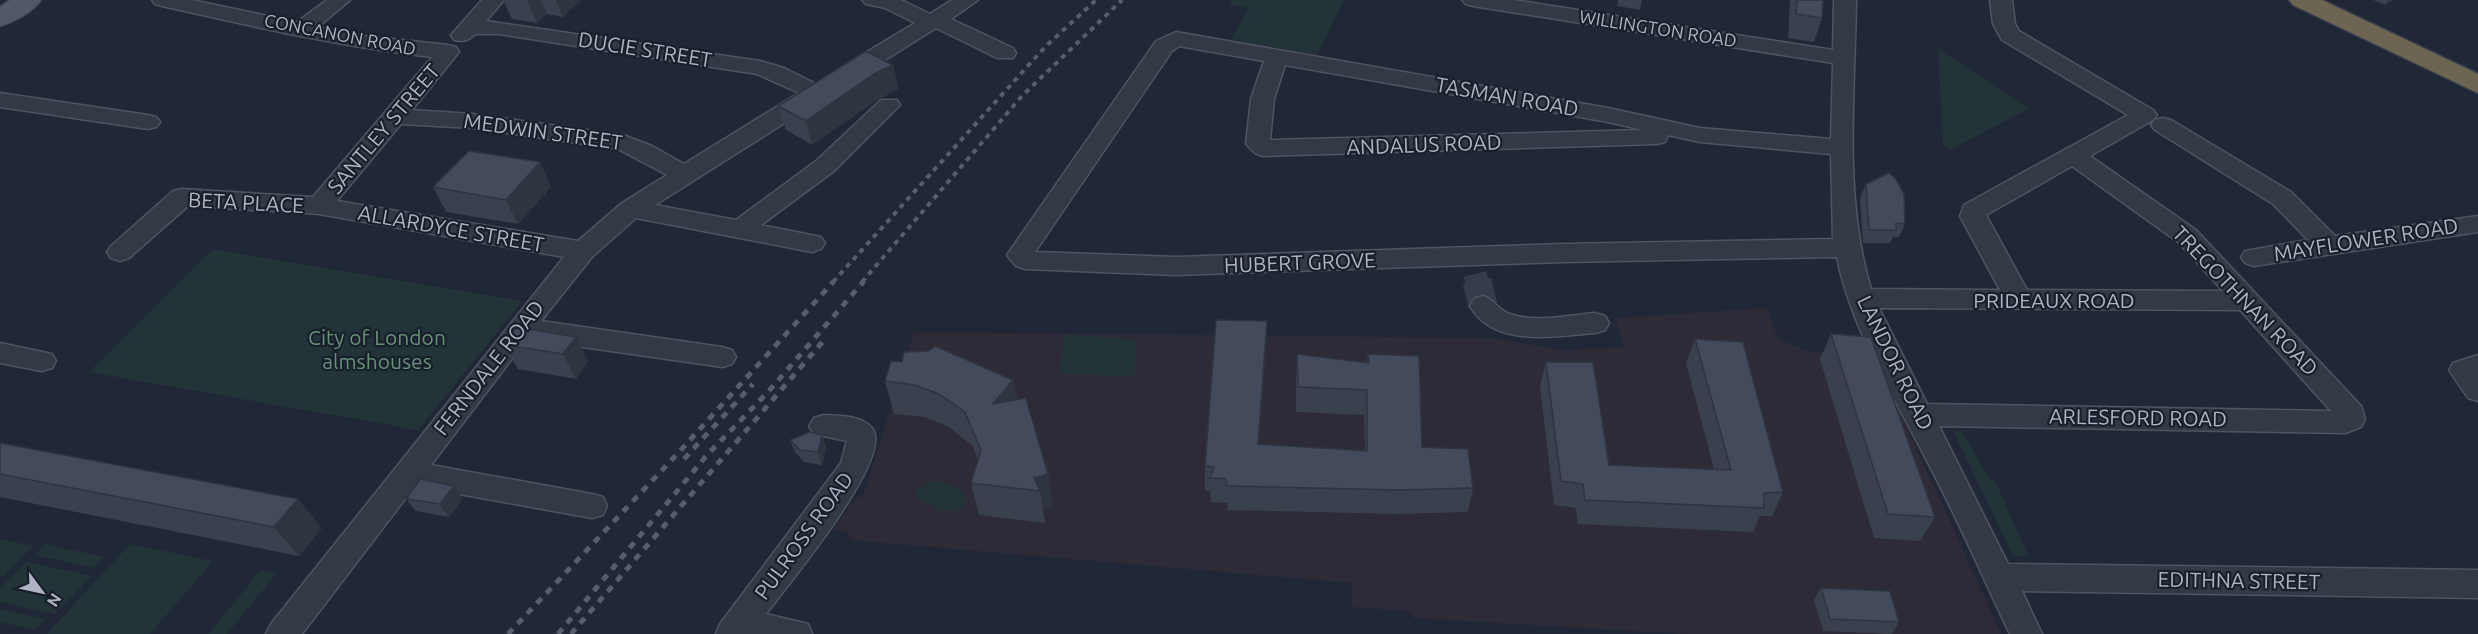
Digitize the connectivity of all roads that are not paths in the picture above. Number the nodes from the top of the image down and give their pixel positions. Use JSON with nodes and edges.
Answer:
{"nodes":[{"id":1,"x":28,"y":0,"type":"edge"},
{"id":2,"x":162,"y":0,"type":"edge"},
{"id":3,"x":340,"y":0,"type":"edge"},
{"id":4,"x":493,"y":0,"type":"edge"},
{"id":5,"x":873,"y":0,"type":"edge"},
{"id":6,"x":967,"y":0,"type":"edge"},
{"id":7,"x":1473,"y":0,"type":"edge"},
{"id":8,"x":1845,"y":0,"type":"edge"},
{"id":9,"x":2001,"y":0,"type":"edge"},
{"id":10,"x":2302,"y":0,"type":"edge"},
{"id":11,"x":1584,"y":9,"type":"edge"},
{"id":12,"x":2,"y":15,"type":"edge"},
{"id":13,"x":934,"y":20,"type":"junction"},
{"id":14,"x":300,"y":30,"type":"junction"},
{"id":15,"x":459,"y":39,"type":"junction"},
{"id":16,"x":1172,"y":39,"type":"joint"},
{"id":17,"x":1005,"y":53,"type":"dead end"},
{"id":18,"x":1277,"y":57,"type":"junction"},
{"id":19,"x":1844,"y":58,"type":"junction"},
{"id":20,"x":2478,"y":85,"type":"edge"},
{"id":21,"x":816,"y":93,"type":"junction"},
{"id":22,"x":0,"y":100,"type":"edge"},
{"id":23,"x":889,"y":105,"type":"dead end"},
{"id":24,"x":395,"y":116,"type":"junction"},
{"id":25,"x":2154,"y":120,"type":"junction"},
{"id":26,"x":148,"y":122,"type":"dead end"},
{"id":27,"x":1606,"y":127,"type":"junction"},
{"id":28,"x":1842,"y":147,"type":"junction"},
{"id":29,"x":2072,"y":155,"type":"junction"},
{"id":30,"x":683,"y":174,"type":"junction"},
{"id":31,"x":319,"y":206,"type":"junction"},
{"id":32,"x":631,"y":209,"type":"junction"},
{"id":33,"x":2478,"y":224,"type":"edge"},
{"id":34,"x":740,"y":231,"type":"junction"},
{"id":35,"x":812,"y":243,"type":"dead end"},
{"id":36,"x":2330,"y":247,"type":"junction"},
{"id":37,"x":1847,"y":248,"type":"junction"},
{"id":38,"x":120,"y":252,"type":"dead end"},
{"id":39,"x":583,"y":252,"type":"junction"},
{"id":40,"x":2254,"y":257,"type":"dead end"},
{"id":41,"x":1861,"y":298,"type":"junction"},
{"id":42,"x":2247,"y":300,"type":"junction"},
{"id":43,"x":2020,"y":301,"type":"junction"},
{"id":44,"x":1483,"y":306,"type":"tunnel mouth"},
{"id":45,"x":1595,"y":323,"type":"dead end"},
{"id":46,"x":520,"y":328,"type":"junction"},
{"id":47,"x":0,"y":353,"type":"edge"},
{"id":48,"x":722,"y":357,"type":"dead end"},
{"id":49,"x":42,"y":361,"type":"dead end"},
{"id":50,"x":2351,"y":414,"type":"joint"},
{"id":51,"x":1918,"y":415,"type":"junction"},
{"id":52,"x":824,"y":426,"type":"dead end"},
{"id":53,"x":408,"y":473,"type":"junction"},
{"id":54,"x":592,"y":506,"type":"dead end"},
{"id":55,"x":2000,"y":577,"type":"junction"},
{"id":56,"x":2478,"y":584,"type":"edge"},
{"id":57,"x":736,"y":629,"type":"edge"},
{"id":58,"x":283,"y":634,"type":"edge"},
{"id":59,"x":796,"y":634,"type":"edge"},
{"id":60,"x":2026,"y":634,"type":"edge"}],
"edges":[{"from":1,"to":12,"type":"main road"},
{"from":2,"to":14,"type":"street","name":"CONCANON ROAD"},
{"from":3,"to":14,"type":"street"},
{"from":4,"to":15,"type":"street","name":"SANTLEY STREET"},
{"from":5,"to":13,"type":"street"},
{"from":6,"to":13,"type":"street","name":"FERNDALE ROAD"},
{"from":7,"to":11,"type":"street","name":"WILLINGTON ROAD"},
{"from":8,"to":19,"type":"street","name":"LANDOR ROAD"},
{"from":9,"to":25,"type":"street"},
{"from":10,"to":20,"type":"highway"},
{"from":11,"to":19,"type":"street","name":"WILLINGTON ROAD"},
{"from":13,"to":17,"type":"street"},
{"from":13,"to":21,"type":"street","name":"FERNDALE ROAD"},
{"from":14,"to":15,"type":"street","name":"CONCANON ROAD"},
{"from":15,"to":21,"type":"street","name":"DUCIE STREET"},
{"from":15,"to":24,"type":"street","name":"SANTLEY STREET"},
{"from":16,"to":18,"type":"street","name":"TASMAN ROAD"},
{"from":16,"to":37,"type":"street","name":"HUBERT GROVE"},
{"from":18,"to":27,"type":"street","name":"TASMAN ROAD"},
{"from":18,"to":27,"type":"street","name":"ANDALUS ROAD"},
{"from":19,"to":28,"type":"street","name":"LANDOR ROAD"},
{"from":21,"to":30,"type":"street","name":"FERNDALE ROAD"},
{"from":22,"to":26,"type":"street"},
{"from":23,"to":34,"type":"street"},
{"from":24,"to":30,"type":"street","name":"MEDWIN STREET"},
{"from":24,"to":31,"type":"street","name":"SANTLEY STREET"},
{"from":25,"to":29,"type":"street"},
{"from":25,"to":36,"type":"street"},
{"from":27,"to":28,"type":"street","name":"ANDALUS ROAD"},
{"from":28,"to":37,"type":"street","name":"LANDOR ROAD"},
{"from":29,"to":42,"type":"street","name":"TREGOTHNAN ROAD"},
{"from":29,"to":43,"type":"street"},
{"from":30,"to":32,"type":"street","name":"FERNDALE ROAD"},
{"from":31,"to":38,"type":"street","name":"BETA PLACE"},
{"from":31,"to":39,"type":"street","name":"ALLARDYCE STREET"},
{"from":32,"to":34,"type":"street"},
{"from":32,"to":39,"type":"street","name":"FERNDALE ROAD"},
{"from":33,"to":36,"type":"street","name":"MAYFLOWER ROAD"},
{"from":34,"to":35,"type":"street"},
{"from":36,"to":40,"type":"street","name":"MAYFLOWER ROAD"},
{"from":37,"to":41,"type":"street","name":"LANDOR ROAD"},
{"from":39,"to":46,"type":"street","name":"FERNDALE ROAD"},
{"from":41,"to":43,"type":"street","name":"PRIDEAUX ROAD"},
{"from":41,"to":51,"type":"street","name":"LANDOR ROAD"},
{"from":42,"to":43,"type":"street","name":"PRIDEAUX ROAD"},
{"from":42,"to":50,"type":"street","name":"TREGOTHNAN ROAD"},
{"from":44,"to":45,"type":"street"},
{"from":46,"to":48,"type":"street"},
{"from":46,"to":53,"type":"street","name":"FERNDALE ROAD"},
{"from":47,"to":49,"type":"street"},
{"from":50,"to":51,"type":"street","name":"ARLESFORD ROAD"},
{"from":51,"to":55,"type":"street","name":"LANDOR ROAD"},
{"from":52,"to":57,"type":"street","name":"PULROSS ROAD"},
{"from":53,"to":54,"type":"street"},
{"from":53,"to":58,"type":"street","name":"FERNDALE ROAD"},
{"from":55,"to":56,"type":"street","name":"EDITHNA STREET"},
{"from":55,"to":60,"type":"street","name":"LANDOR ROAD"},
{"from":57,"to":59,"type":"street"}]}
